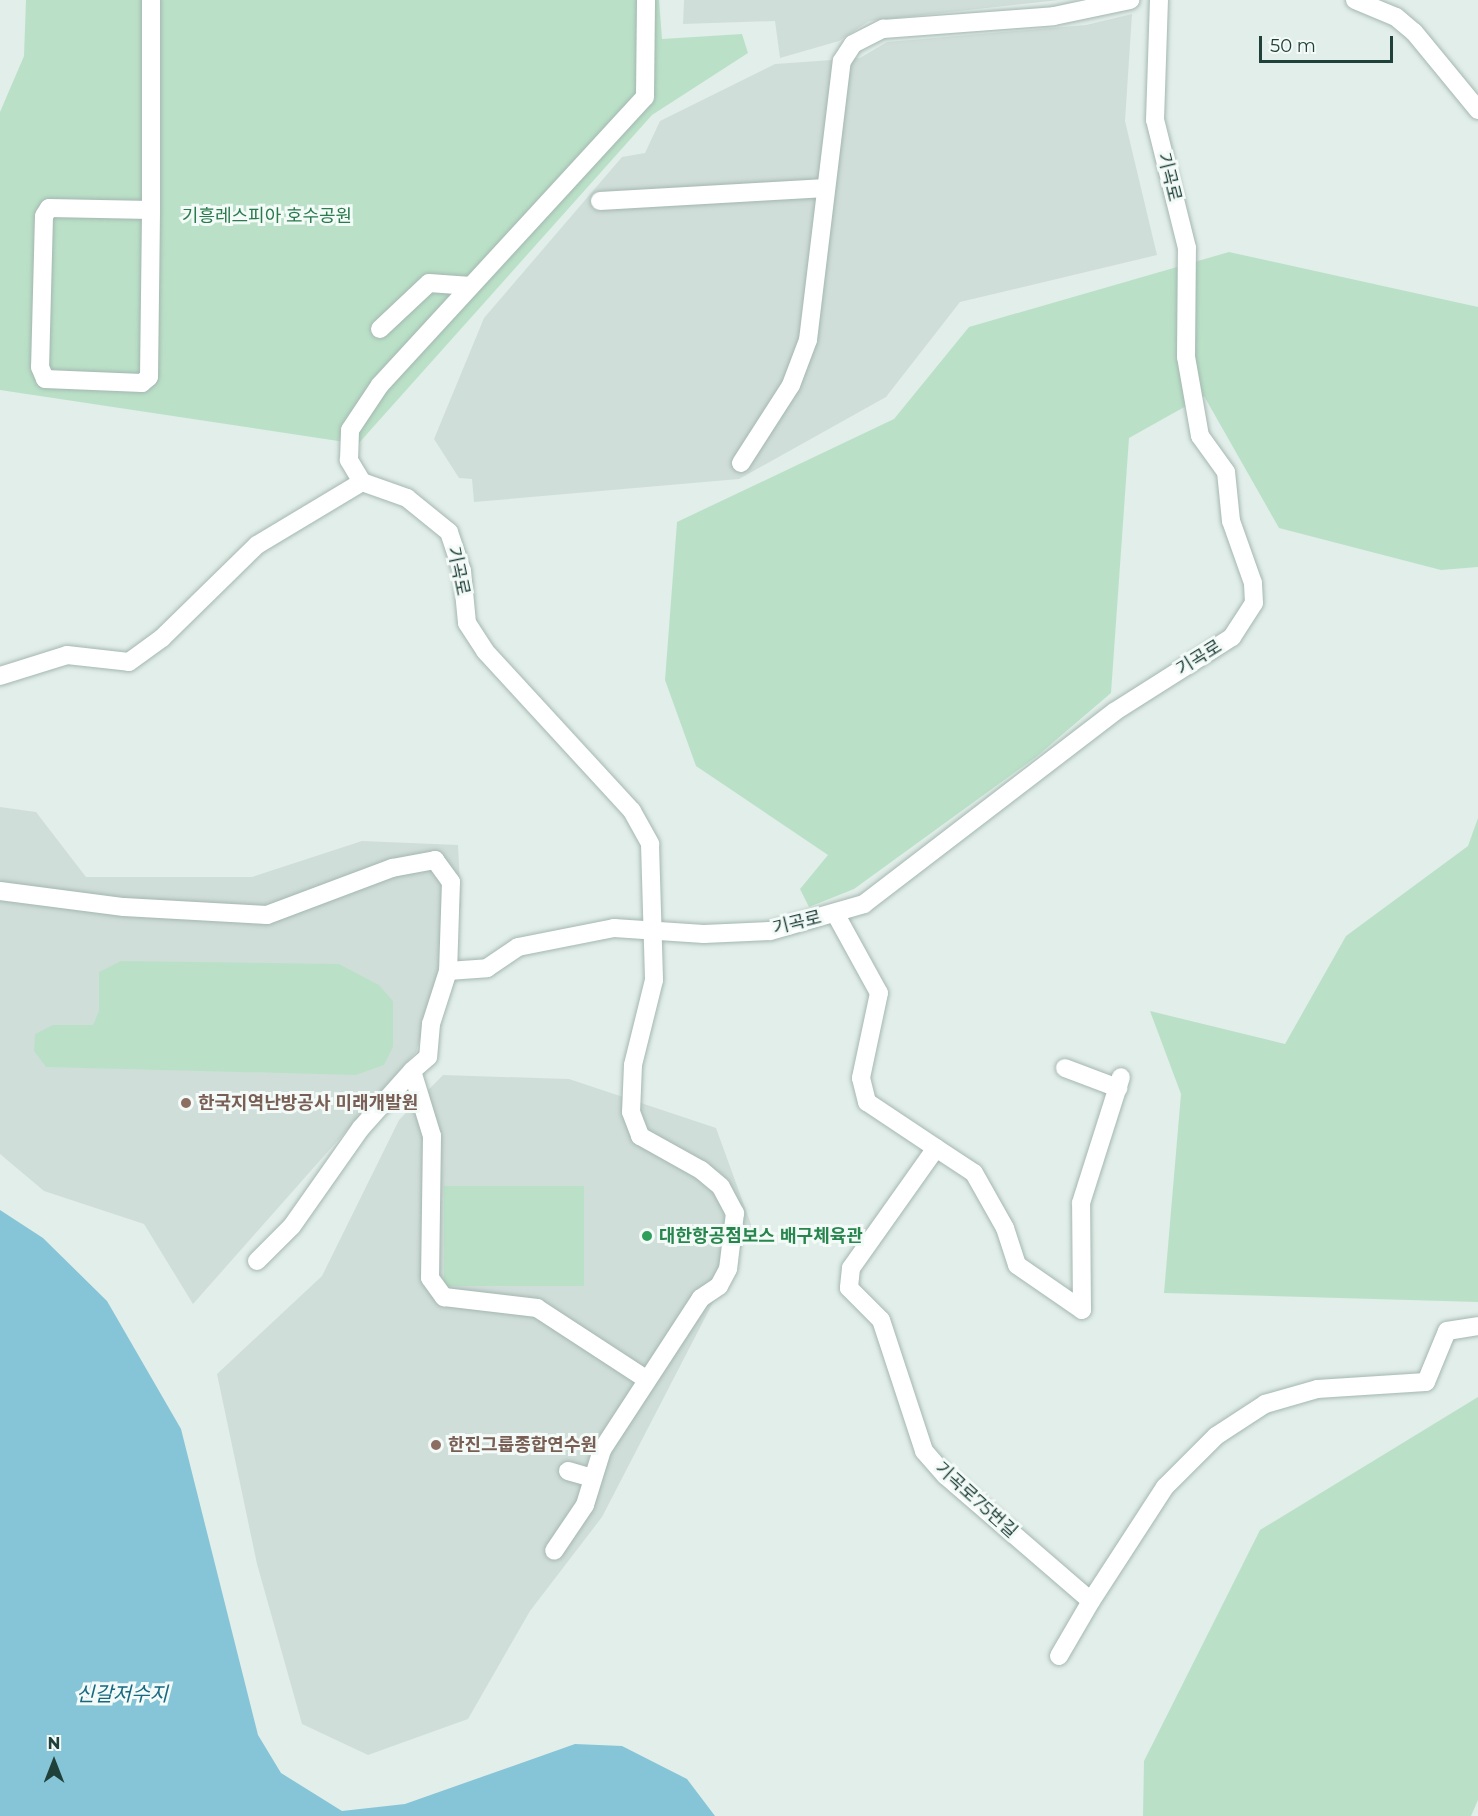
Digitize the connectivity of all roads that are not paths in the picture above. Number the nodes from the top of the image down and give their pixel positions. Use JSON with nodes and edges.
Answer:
{"nodes":[{"id":1,"x":151,"y":0,"type":"edge"},
{"id":2,"x":645,"y":0,"type":"edge"},
{"id":3,"x":1130,"y":0,"type":"edge"},
{"id":4,"x":1159,"y":0,"type":"edge"},
{"id":5,"x":1355,"y":0,"type":"edge"},
{"id":6,"x":1478,"y":110,"type":"edge"},
{"id":7,"x":826,"y":188,"type":"junction"},
{"id":8,"x":600,"y":201,"type":"dead end"},
{"id":9,"x":151,"y":210,"type":"junction"},
{"id":10,"x":471,"y":286,"type":"junction"},
{"id":11,"x":380,"y":329,"type":"dead end"},
{"id":12,"x":741,"y":463,"type":"dead end"},
{"id":13,"x":362,"y":482,"type":"junction"},
{"id":14,"x":0,"y":676,"type":"edge"},
{"id":15,"x":0,"y":891,"type":"edge"},
{"id":16,"x":836,"y":913,"type":"junction"},
{"id":17,"x":655,"y":932,"type":"junction"},
{"id":18,"x":448,"y":971,"type":"junction"},
{"id":19,"x":1065,"y":1068,"type":"dead end"},
{"id":20,"x":412,"y":1071,"type":"junction"},
{"id":21,"x":936,"y":1148,"type":"junction"},
{"id":22,"x":257,"y":1261,"type":"dead end"},
{"id":23,"x":1478,"y":1326,"type":"edge"},
{"id":24,"x":646,"y":1379,"type":"junction"},
{"id":25,"x":568,"y":1471,"type":"dead end"},
{"id":26,"x":592,"y":1478,"type":"junction"},
{"id":27,"x":554,"y":1551,"type":"dead end"},
{"id":28,"x":1091,"y":1601,"type":"junction"},
{"id":29,"x":1059,"y":1656,"type":"dead end"}],
"edges":[{"from":1,"to":9,"type":"street"},
{"from":2,"to":10,"type":"street"},
{"from":3,"to":7,"type":"street"},
{"from":4,"to":16,"type":"street","name":"기곡로"},
{"from":5,"to":6,"type":"street"},
{"from":7,"to":8,"type":"street"},
{"from":7,"to":12,"type":"street"},
{"from":9,"to":9,"type":"street"},
{"from":10,"to":11,"type":"street"},
{"from":10,"to":13,"type":"street"},
{"from":13,"to":14,"type":"street"},
{"from":13,"to":17,"type":"street","name":"기곡로"},
{"from":15,"to":18,"type":"street"},
{"from":16,"to":17,"type":"street","name":"기곡로"},
{"from":16,"to":21,"type":"street"},
{"from":17,"to":18,"type":"street","name":"기곡로"},
{"from":17,"to":24,"type":"street"},
{"from":18,"to":20,"type":"street"},
{"from":19,"to":21,"type":"street"},
{"from":20,"to":22,"type":"street"},
{"from":20,"to":24,"type":"street"},
{"from":21,"to":28,"type":"street","name":"기곡로75번길"},
{"from":23,"to":28,"type":"street"},
{"from":24,"to":26,"type":"street"},
{"from":25,"to":26,"type":"street"},
{"from":26,"to":27,"type":"street"},
{"from":28,"to":29,"type":"street"}]}
